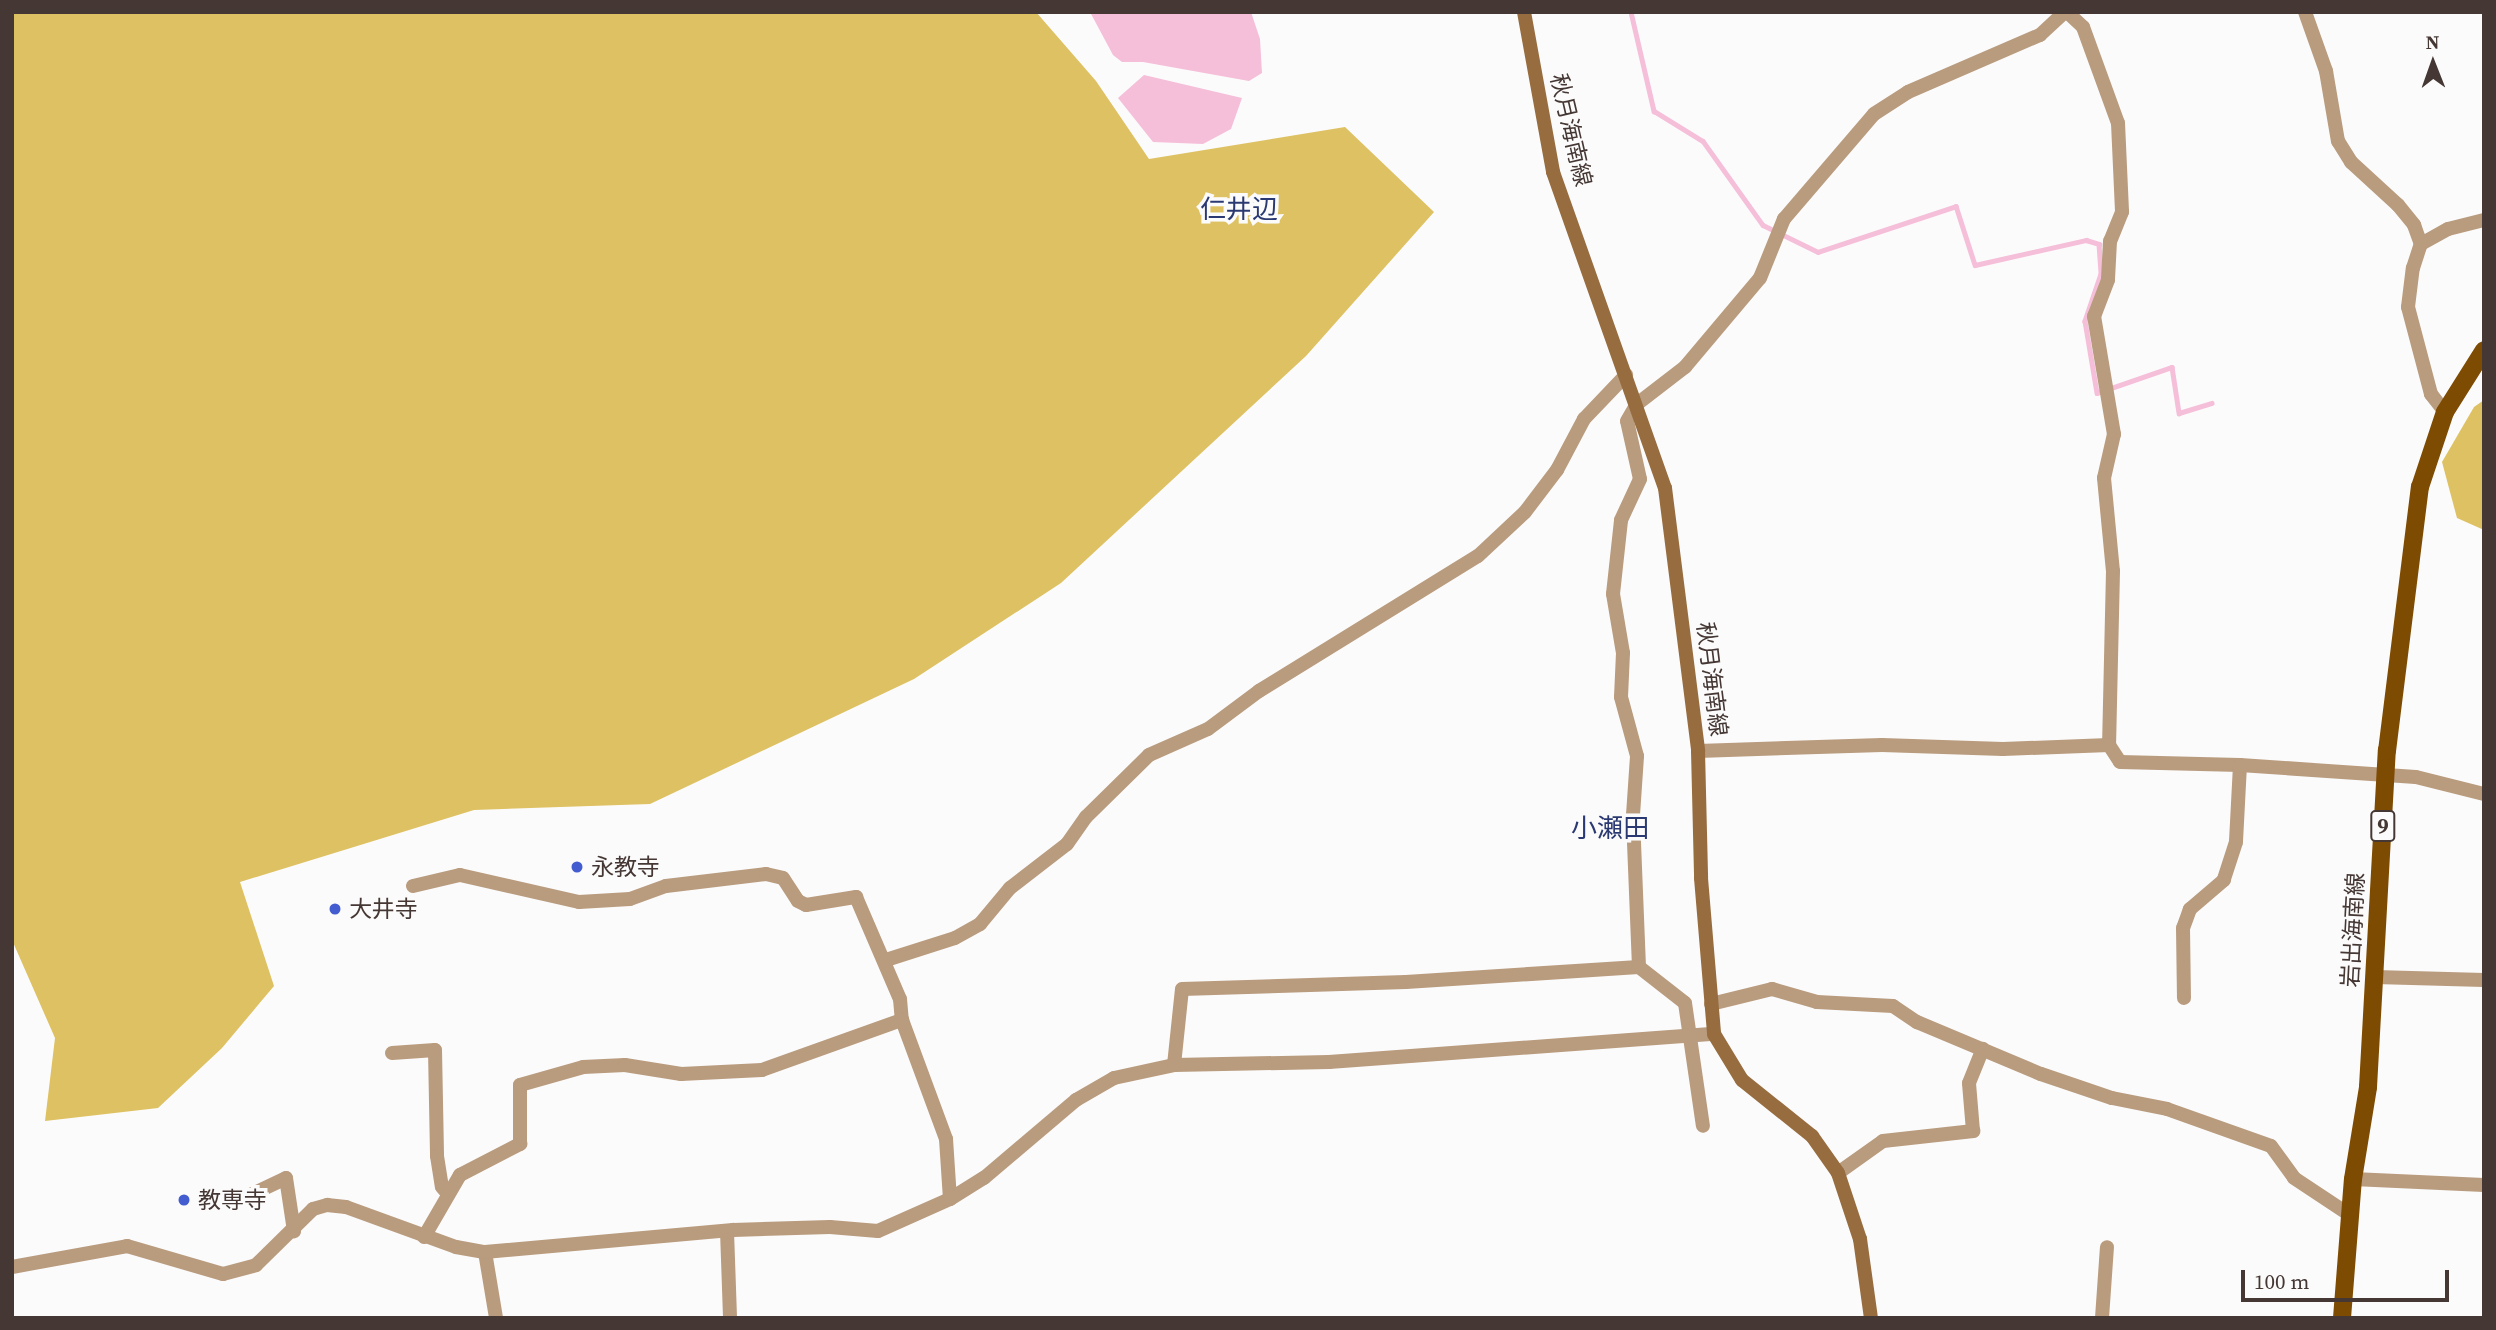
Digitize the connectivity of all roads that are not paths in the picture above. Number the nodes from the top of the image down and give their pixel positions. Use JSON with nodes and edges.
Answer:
{"nodes":[{"id":1,"x":1524,"y":12,"type":"edge"},
{"id":2,"x":2066,"y":12,"type":"edge"},
{"id":3,"x":2305,"y":12,"type":"edge"},
{"id":4,"x":2484,"y":220,"type":"edge"},
{"id":5,"x":2421,"y":244,"type":"junction"},
{"id":6,"x":2484,"y":350,"type":"edge"},
{"id":7,"x":1626,"y":375,"type":"junction"},
{"id":8,"x":1637,"y":404,"type":"junction"},
{"id":9,"x":2445,"y":412,"type":"junction"},
{"id":10,"x":2109,"y":745,"type":"junction"},
{"id":11,"x":1698,"y":751,"type":"junction"},
{"id":12,"x":2240,"y":765,"type":"junction"},
{"id":13,"x":2386,"y":774,"type":"junction"},
{"id":14,"x":2484,"y":794,"type":"edge"},
{"id":15,"x":414,"y":886,"type":"dead end"},
{"id":16,"x":886,"y":960,"type":"junction"},
{"id":17,"x":1639,"y":967,"type":"junction"},
{"id":18,"x":2375,"y":977,"type":"junction"},
{"id":19,"x":2484,"y":979,"type":"edge"},
{"id":20,"x":2184,"y":998,"type":"dead end"},
{"id":21,"x":1712,"y":1004,"type":"junction"},
{"id":22,"x":902,"y":1020,"type":"junction"},
{"id":23,"x":1714,"y":1034,"type":"junction"},
{"id":24,"x":1690,"y":1036,"type":"junction"},
{"id":25,"x":1983,"y":1049,"type":"junction"},
{"id":26,"x":392,"y":1053,"type":"dead end"},
{"id":27,"x":1174,"y":1065,"type":"junction"},
{"id":28,"x":1703,"y":1126,"type":"dead end"},
{"id":29,"x":1838,"y":1173,"type":"junction"},
{"id":30,"x":2353,"y":1179,"type":"junction"},
{"id":31,"x":2484,"y":1185,"type":"edge"},
{"id":32,"x":448,"y":1194,"type":"junction"},
{"id":33,"x":950,"y":1199,"type":"junction"},
{"id":34,"x":223,"y":1200,"type":"dead end"},
{"id":35,"x":2350,"y":1215,"type":"junction"},
{"id":36,"x":295,"y":1231,"type":"junction"},
{"id":37,"x":727,"y":1231,"type":"junction"},
{"id":38,"x":424,"y":1237,"type":"junction"},
{"id":39,"x":2107,"y":1247,"type":"dead end"},
{"id":40,"x":485,"y":1252,"type":"junction"},
{"id":41,"x":12,"y":1268,"type":"edge"},
{"id":42,"x":496,"y":1318,"type":"edge"},
{"id":43,"x":730,"y":1318,"type":"edge"},
{"id":44,"x":1871,"y":1318,"type":"edge"},
{"id":45,"x":2102,"y":1318,"type":"edge"},
{"id":46,"x":2342,"y":1318,"type":"edge"}],
"edges":[{"from":1,"to":7,"type":"main road","name":"秋月海南線"},
{"from":2,"to":8,"type":"street"},
{"from":2,"to":10,"type":"street"},
{"from":3,"to":5,"type":"street"},
{"from":4,"to":5,"type":"street"},
{"from":5,"to":9,"type":"street"},
{"from":6,"to":9,"type":"main road","name":"岩出海南線","number":"9"},
{"from":7,"to":8,"type":"main road","name":"秋月海南線"},
{"from":7,"to":16,"type":"street"},
{"from":8,"to":11,"type":"main road","name":"秋月海南線"},
{"from":8,"to":17,"type":"street"},
{"from":9,"to":13,"type":"main road","name":"岩出海南線","number":"9"},
{"from":10,"to":11,"type":"street"},
{"from":10,"to":12,"type":"street"},
{"from":11,"to":21,"type":"main road","name":"秋月海南線"},
{"from":12,"to":13,"type":"street"},
{"from":12,"to":20,"type":"street"},
{"from":13,"to":14,"type":"street"},
{"from":13,"to":18,"type":"main road","name":"岩出海南線","number":"9"},
{"from":15,"to":16,"type":"street"},
{"from":16,"to":22,"type":"street"},
{"from":17,"to":24,"type":"street"},
{"from":17,"to":27,"type":"street"},
{"from":18,"to":19,"type":"street"},
{"from":18,"to":30,"type":"main road","name":"岩出海南線","number":"9"},
{"from":21,"to":23,"type":"main road","name":"秋月海南線"},
{"from":21,"to":25,"type":"street"},
{"from":22,"to":32,"type":"street"},
{"from":22,"to":33,"type":"street"},
{"from":23,"to":24,"type":"street"},
{"from":23,"to":29,"type":"main road","name":"秋月海南線"},
{"from":24,"to":27,"type":"street"},
{"from":24,"to":28,"type":"street"},
{"from":25,"to":29,"type":"street"},
{"from":25,"to":35,"type":"street"},
{"from":26,"to":32,"type":"street"},
{"from":27,"to":33,"type":"street"},
{"from":29,"to":44,"type":"main road","name":"秋月海南線"},
{"from":30,"to":31,"type":"street"},
{"from":30,"to":35,"type":"main road","name":"岩出海南線","number":"9"},
{"from":32,"to":38,"type":"street"},
{"from":33,"to":37,"type":"street"},
{"from":34,"to":36,"type":"street"},
{"from":35,"to":46,"type":"main road","name":"岩出海南線","number":"9"},
{"from":36,"to":38,"type":"street"},
{"from":36,"to":41,"type":"street"},
{"from":37,"to":40,"type":"street"},
{"from":37,"to":43,"type":"street"},
{"from":38,"to":40,"type":"street"},
{"from":39,"to":45,"type":"street"},
{"from":40,"to":42,"type":"street"}]}
